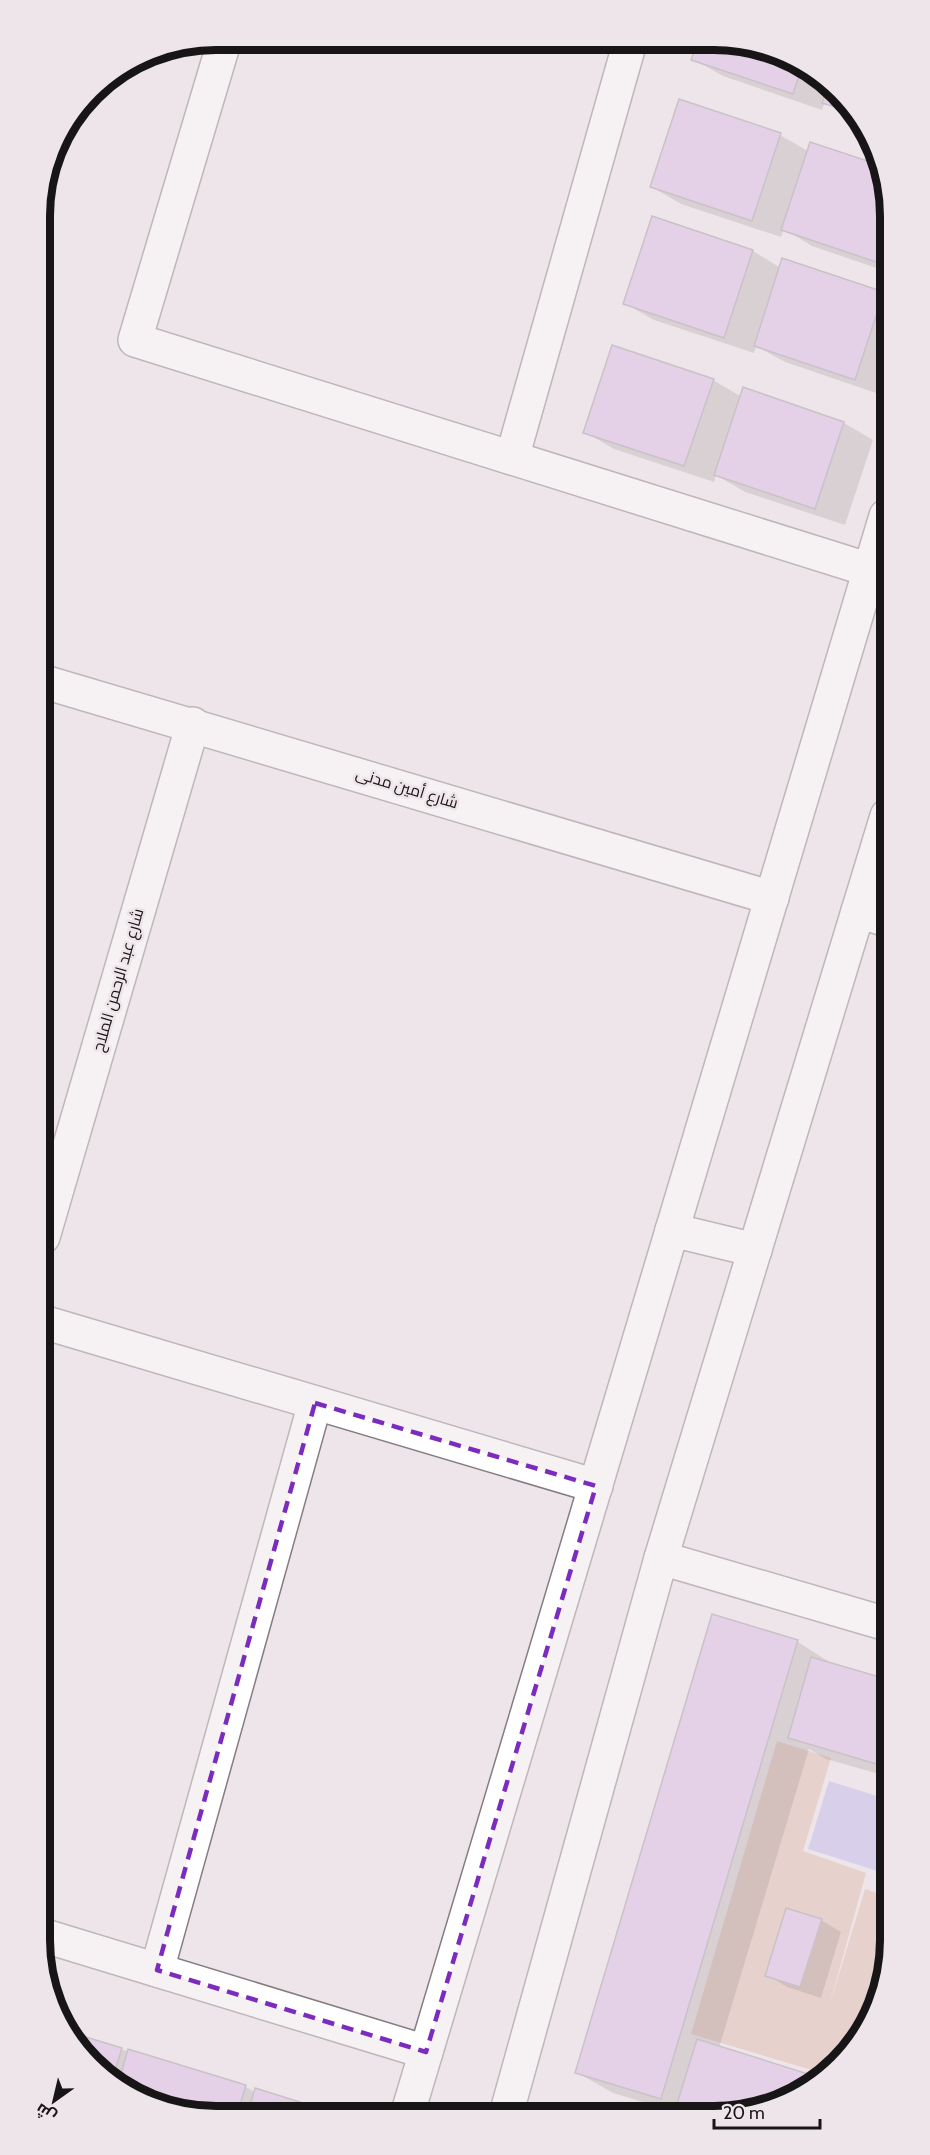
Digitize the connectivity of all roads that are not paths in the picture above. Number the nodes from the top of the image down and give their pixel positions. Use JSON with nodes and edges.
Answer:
{"nodes":[{"id":1,"x":222,"y":50,"type":"edge"},
{"id":2,"x":628,"y":50,"type":"edge"},
{"id":3,"x":512,"y":458,"type":"junction"},
{"id":4,"x":880,"y":536,"type":"edge"},
{"id":5,"x":870,"y":570,"type":"junction"},
{"id":6,"x":50,"y":684,"type":"edge"},
{"id":7,"x":194,"y":724,"type":"junction"},
{"id":8,"x":880,"y":866,"type":"edge"},
{"id":9,"x":772,"y":898,"type":"junction"},
{"id":10,"x":873,"y":916,"type":"edge"},
{"id":11,"x":50,"y":1213,"type":"edge"},
{"id":12,"x":672,"y":1230,"type":"junction"},
{"id":13,"x":755,"y":1250,"type":"junction"},
{"id":14,"x":50,"y":1324,"type":"edge"},
{"id":15,"x":315,"y":1403,"type":"junction"},
{"id":16,"x":596,"y":1486,"type":"junction"},
{"id":17,"x":661,"y":1558,"type":"junction"},
{"id":18,"x":880,"y":1622,"type":"edge"},
{"id":19,"x":50,"y":1938,"type":"edge"},
{"id":20,"x":157,"y":1970,"type":"junction"},
{"id":21,"x":426,"y":2052,"type":"junction"},
{"id":22,"x":410,"y":2106,"type":"edge"},
{"id":23,"x":508,"y":2106,"type":"edge"}],
"edges":[{"from":1,"to":3,"type":"street"},
{"from":2,"to":3,"type":"street"},
{"from":3,"to":5,"type":"street"},
{"from":4,"to":5,"type":"street"},
{"from":5,"to":9,"type":"street"},
{"from":6,"to":7,"type":"street","name":"شارع أمين مدنى"},
{"from":7,"to":9,"type":"street","name":"شارع أمين مدنى"},
{"from":7,"to":11,"type":"street","name":"شارع عبد الرحمن الملاح"},
{"from":8,"to":10,"type":"street"},
{"from":9,"to":12,"type":"street"},
{"from":10,"to":13,"type":"street"},
{"from":12,"to":13,"type":"street"},
{"from":12,"to":16,"type":"street"},
{"from":13,"to":17,"type":"street"},
{"from":14,"to":15,"type":"street"},
{"from":15,"to":16,"type":"street"},
{"from":15,"to":20,"type":"street"},
{"from":16,"to":21,"type":"street"},
{"from":17,"to":18,"type":"street"},
{"from":17,"to":23,"type":"street"},
{"from":19,"to":20,"type":"street"},
{"from":20,"to":21,"type":"street"},
{"from":21,"to":22,"type":"street"}]}
